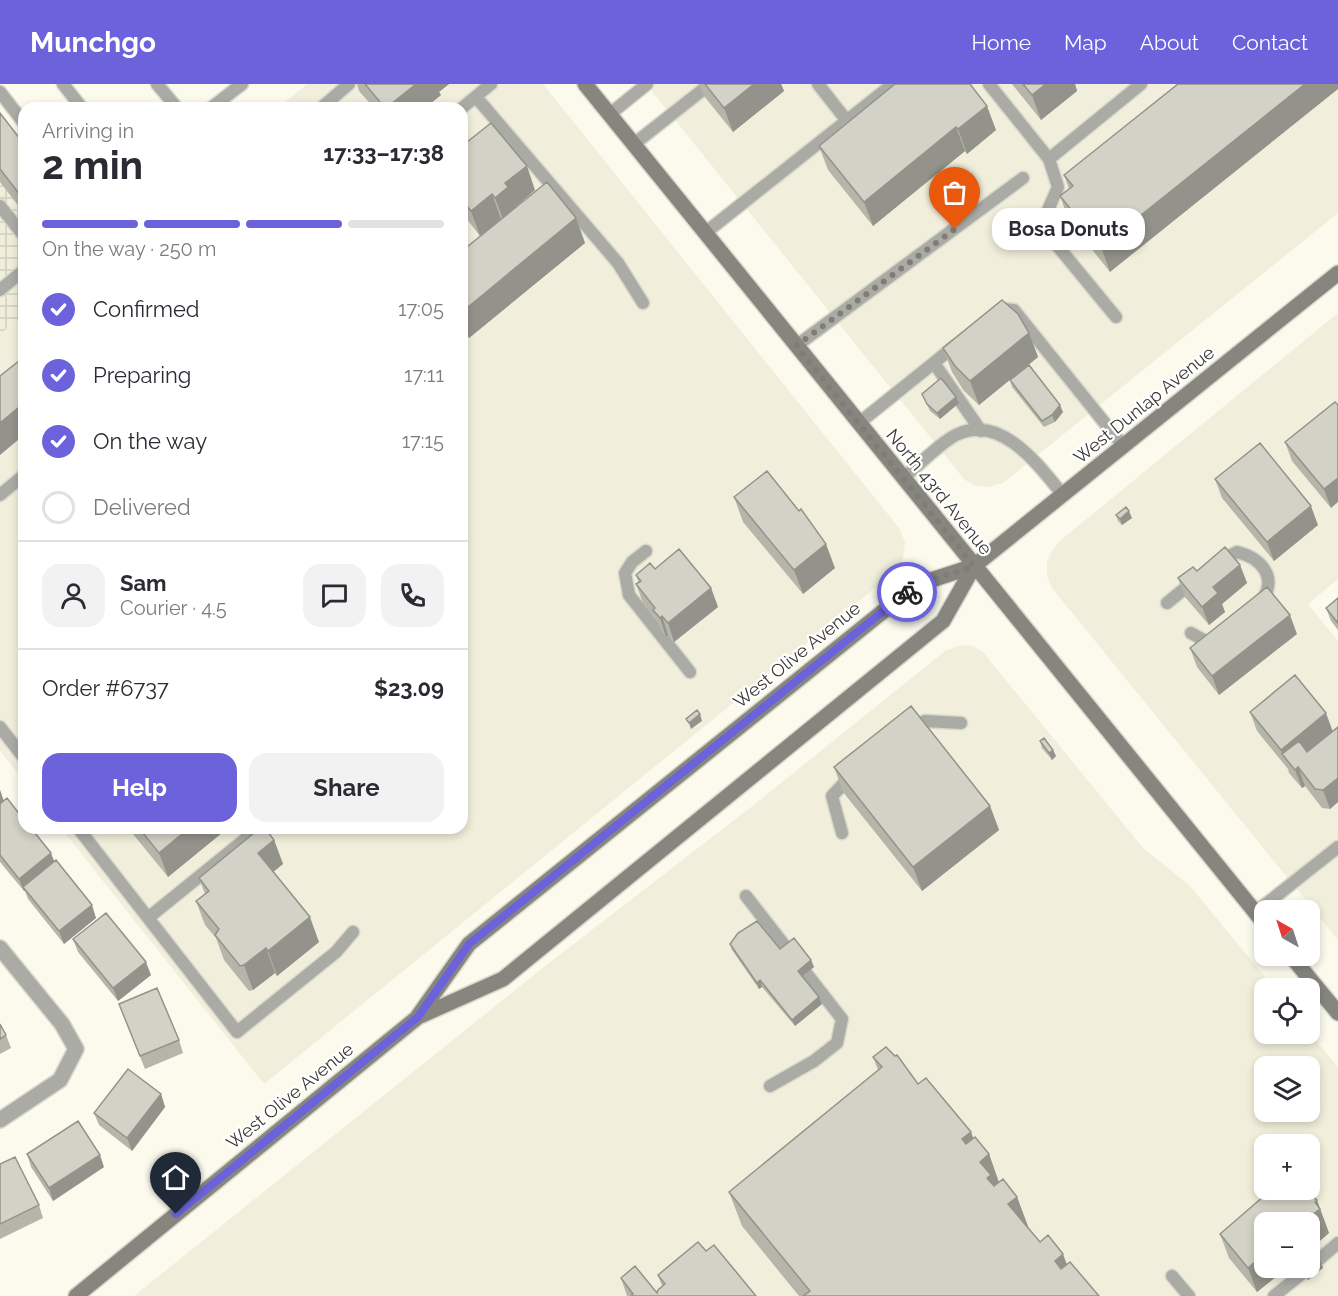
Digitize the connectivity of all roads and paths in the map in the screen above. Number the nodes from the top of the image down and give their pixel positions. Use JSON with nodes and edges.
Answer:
{"nodes":[{"id":1,"x":63,"y":84,"type":"edge"},
{"id":2,"x":157,"y":84,"type":"edge"},
{"id":3,"x":242,"y":84,"type":"edge"},
{"id":4,"x":349,"y":84,"type":"edge"},
{"id":5,"x":491,"y":84,"type":"edge"},
{"id":6,"x":585,"y":84,"type":"edge"},
{"id":7,"x":647,"y":84,"type":"edge"},
{"id":8,"x":710,"y":84,"type":"edge"},
{"id":9,"x":818,"y":84,"type":"edge"},
{"id":10,"x":893,"y":84,"type":"edge"},
{"id":11,"x":989,"y":84,"type":"edge"},
{"id":12,"x":1141,"y":84,"type":"edge"},
{"id":13,"x":0,"y":92,"type":"edge"},
{"id":14,"x":476,"y":97,"type":"junction"},
{"id":15,"x":77,"y":102,"type":"edge"},
{"id":16,"x":172,"y":102,"type":"edge"},
{"id":17,"x":219,"y":102,"type":"edge"},
{"id":18,"x":328,"y":102,"type":"edge"},
{"id":19,"x":468,"y":103,"type":"edge"},
{"id":20,"x":610,"y":114,"type":"junction"},
{"id":21,"x":18,"y":115,"type":"edge"},
{"id":22,"x":847,"y":121,"type":"junction"},
{"id":23,"x":634,"y":144,"type":"junction"},
{"id":24,"x":1048,"y":159,"type":"junction"},
{"id":25,"x":1023,"y":178,"type":"dead end"},
{"id":26,"x":0,"y":206,"type":"edge"},
{"id":27,"x":18,"y":228,"type":"edge"},
{"id":28,"x":705,"y":232,"type":"junction"},
{"id":29,"x":1338,"y":273,"type":"edge"},
{"id":30,"x":18,"y":275,"type":"edge"},
{"id":31,"x":0,"y":290,"type":"edge"},
{"id":32,"x":643,"y":303,"type":"dead end"},
{"id":33,"x":1116,"y":317,"type":"dead end"},
{"id":34,"x":985,"y":323,"type":"edge"},
{"id":35,"x":968,"y":336,"type":"edge"},
{"id":36,"x":796,"y":346,"type":"junction"},
{"id":37,"x":934,"y":363,"type":"junction"},
{"id":38,"x":859,"y":423,"type":"junction"},
{"id":39,"x":981,"y":431,"type":"junction"},
{"id":40,"x":1124,"y":447,"type":"junction"},
{"id":41,"x":903,"y":478,"type":"junction"},
{"id":42,"x":18,"y":480,"type":"edge"},
{"id":43,"x":0,"y":495,"type":"edge"},
{"id":44,"x":1063,"y":495,"type":"junction"},
{"id":45,"x":645,"y":551,"type":"dead end"},
{"id":46,"x":974,"y":566,"type":"junction"},
{"id":47,"x":1167,"y":603,"type":"dead end"},
{"id":48,"x":1249,"y":613,"type":"edge"},
{"id":49,"x":1191,"y":633,"type":"dead end"},
{"id":50,"x":1223,"y":635,"type":"edge"},
{"id":51,"x":690,"y":672,"type":"dead end"},
{"id":52,"x":961,"y":723,"type":"dead end"},
{"id":53,"x":0,"y":727,"type":"edge"},
{"id":54,"x":898,"y":740,"type":"edge"},
{"id":55,"x":18,"y":750,"type":"edge"},
{"id":56,"x":864,"y":766,"type":"edge"},
{"id":57,"x":842,"y":833,"type":"dead end"},
{"id":58,"x":83,"y":834,"type":"edge"},
{"id":59,"x":252,"y":834,"type":"edge"},
{"id":60,"x":1338,"y":847,"type":"edge"},
{"id":61,"x":746,"y":896,"type":"dead end"},
{"id":62,"x":1280,"y":900,"type":"edge"},
{"id":63,"x":1254,"y":911,"type":"edge"},
{"id":64,"x":148,"y":918,"type":"junction"},
{"id":65,"x":353,"y":932,"type":"dead end"},
{"id":66,"x":0,"y":948,"type":"edge"},
{"id":67,"x":1299,"y":966,"type":"edge"},
{"id":68,"x":1338,"y":1013,"type":"edge"},
{"id":69,"x":418,"y":1017,"type":"junction"},
{"id":70,"x":770,"y":1086,"type":"dead end"},
{"id":71,"x":0,"y":1120,"type":"edge"},
{"id":72,"x":1338,"y":1243,"type":"edge"},
{"id":73,"x":1320,"y":1258,"type":"edge"},
{"id":74,"x":1172,"y":1276,"type":"dead end"},
{"id":75,"x":1296,"y":1278,"type":"edge"},
{"id":76,"x":75,"y":1296,"type":"edge"},
{"id":77,"x":1189,"y":1296,"type":"edge"},
{"id":78,"x":1274,"y":1296,"type":"edge"}],
"edges":[{"from":1,"to":15,"type":"lane"},
{"from":2,"to":16,"type":"lane"},
{"from":3,"to":17,"type":"lane"},
{"from":4,"to":18,"type":"lane"},
{"from":5,"to":14,"type":"lane"},
{"from":6,"to":20,"type":"main road","name":"North 43rd Avenue"},
{"from":7,"to":20,"type":"lane"},
{"from":8,"to":23,"type":"lane"},
{"from":9,"to":22,"type":"lane"},
{"from":10,"to":22,"type":"lane"},
{"from":11,"to":24,"type":"lane"},
{"from":12,"to":24,"type":"lane"},
{"from":13,"to":21,"type":"lane"},
{"from":14,"to":19,"type":"lane"},
{"from":14,"to":32,"type":"lane"},
{"from":20,"to":23,"type":"main road","name":"North 43rd Avenue"},
{"from":22,"to":28,"type":"lane"},
{"from":23,"to":28,"type":"main road","name":"North 43rd Avenue"},
{"from":24,"to":33,"type":"lane"},
{"from":25,"to":36,"type":"lane"},
{"from":26,"to":27,"type":"lane"},
{"from":28,"to":36,"type":"main road","name":"North 43rd Avenue"},
{"from":29,"to":40,"type":"main road","name":"West Dunlap Avenue"},
{"from":30,"to":31,"type":"lane"},
{"from":34,"to":40,"type":"lane"},
{"from":35,"to":37,"type":"lane"},
{"from":36,"to":38,"type":"main road","name":"North 43rd Avenue"},
{"from":37,"to":38,"type":"lane"},
{"from":37,"to":39,"type":"lane"},
{"from":38,"to":41,"type":"main road","name":"North 43rd Avenue"},
{"from":39,"to":41,"type":"lane"},
{"from":39,"to":44,"type":"lane"},
{"from":40,"to":44,"type":"main road","name":"West Dunlap Avenue"},
{"from":41,"to":46,"type":"main road","name":"North 43rd Avenue"},
{"from":42,"to":43,"type":"lane"},
{"from":44,"to":46,"type":"main road","name":"West Dunlap Avenue"},
{"from":45,"to":51,"type":"lane"},
{"from":46,"to":63,"type":"main road","name":"North 43rd Avenue"},
{"from":46,"to":69,"type":"main road","name":"West Olive Avenue"},
{"from":46,"to":69,"type":"main road","name":"West Olive Avenue"},
{"from":47,"to":48,"type":"lane"},
{"from":49,"to":50,"type":"lane"},
{"from":52,"to":54,"type":"lane"},
{"from":53,"to":55,"type":"lane"},
{"from":56,"to":57,"type":"lane"},
{"from":58,"to":64,"type":"lane"},
{"from":59,"to":64,"type":"lane"},
{"from":60,"to":62,"type":"lane"},
{"from":61,"to":70,"type":"lane"},
{"from":64,"to":65,"type":"lane"},
{"from":66,"to":71,"type":"street"},
{"from":67,"to":68,"type":"main road"},
{"from":69,"to":76,"type":"main road","name":"West Olive Avenue"},
{"from":72,"to":73,"type":"lane"},
{"from":74,"to":77,"type":"lane"},
{"from":75,"to":78,"type":"lane"}]}
